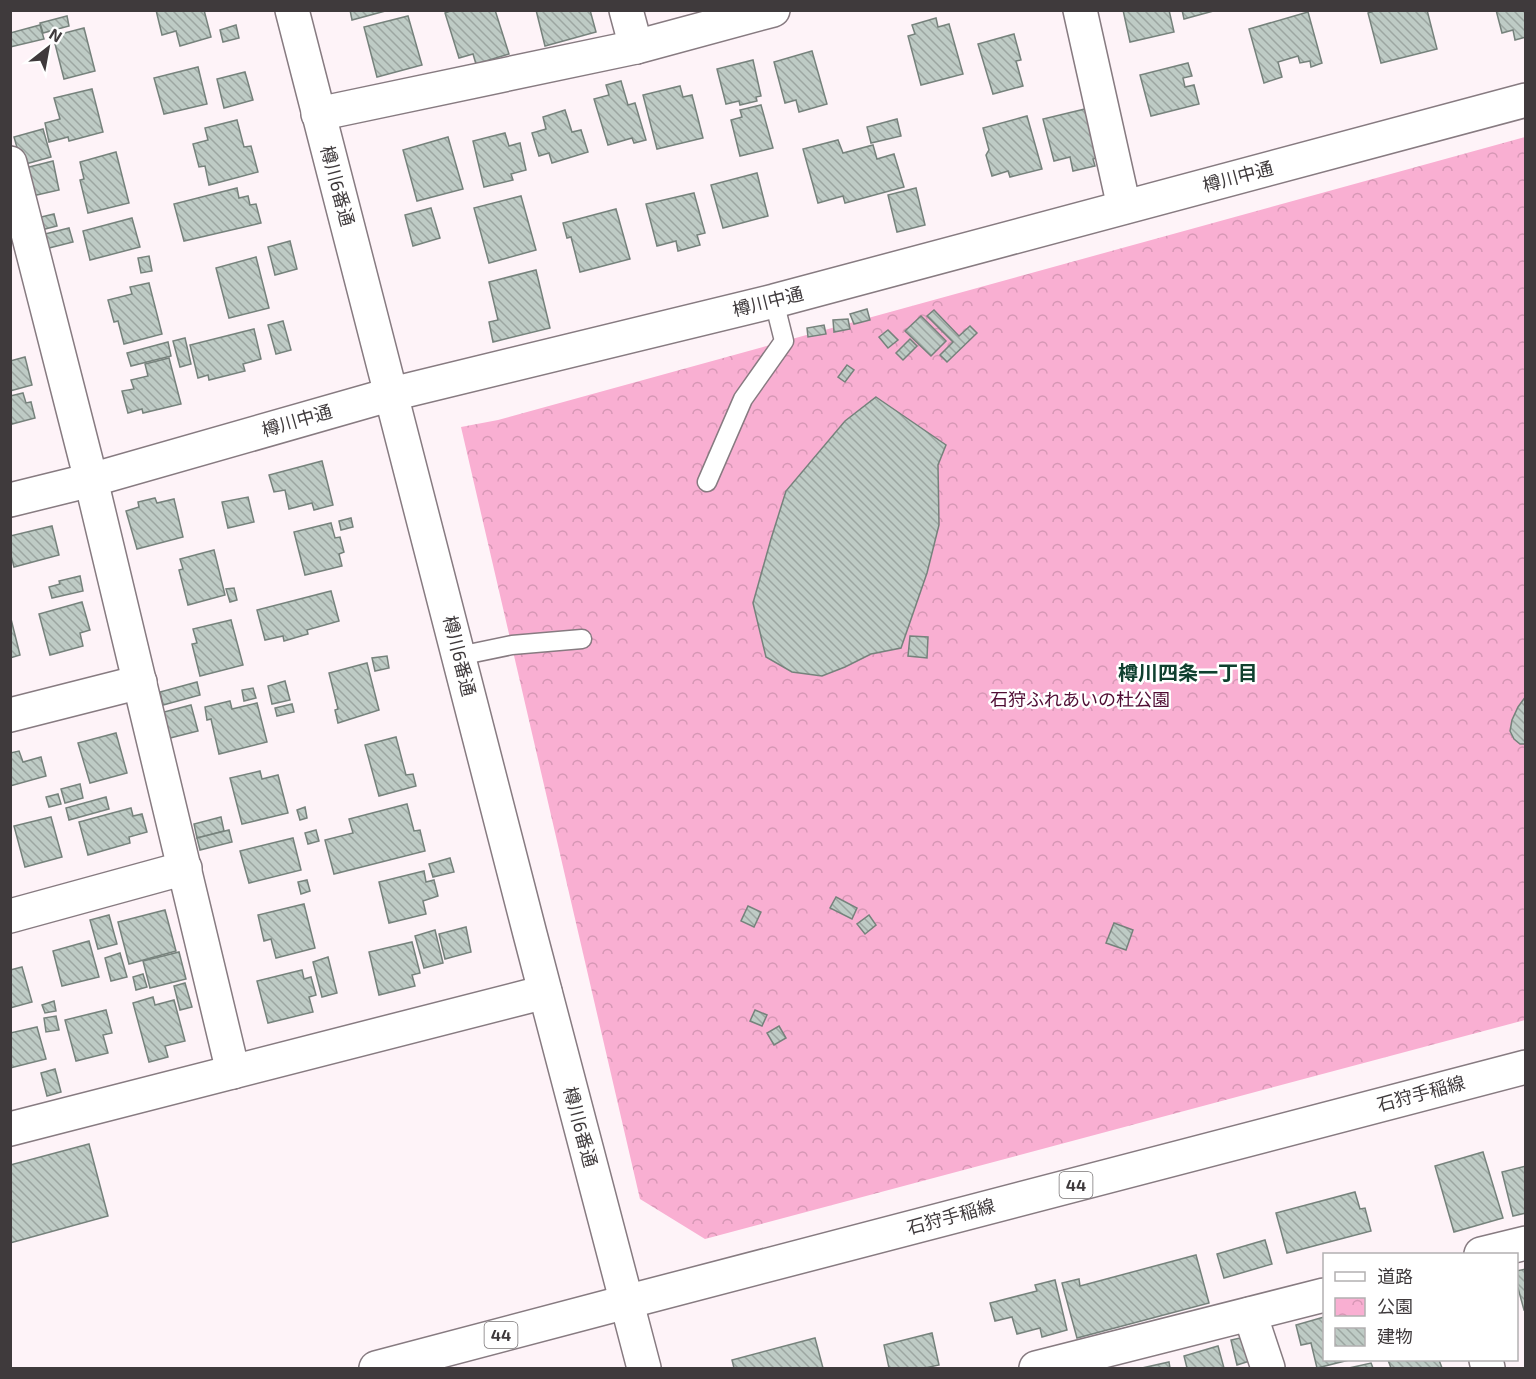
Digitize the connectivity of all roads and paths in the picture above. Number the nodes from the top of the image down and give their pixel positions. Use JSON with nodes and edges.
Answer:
{"nodes":[{"id":1,"x":292,"y":10,"type":"edge"},
{"id":2,"x":626,"y":10,"type":"edge"},
{"id":3,"x":773,"y":10,"type":"edge"},
{"id":4,"x":1080,"y":10,"type":"edge"},
{"id":5,"x":636,"y":47,"type":"junction"},
{"id":6,"x":1526,"y":100,"type":"edge"},
{"id":7,"x":318,"y":114,"type":"junction"},
{"id":8,"x":10,"y":163,"type":"edge"},
{"id":9,"x":1124,"y":207,"type":"junction"},
{"id":10,"x":20,"y":242,"type":"edge"},
{"id":11,"x":774,"y":301,"type":"junction"},
{"id":12,"x":392,"y":394,"type":"junction"},
{"id":13,"x":91,"y":480,"type":"junction"},
{"id":14,"x":707,"y":482,"type":"dead end"},
{"id":15,"x":10,"y":500,"type":"edge"},
{"id":16,"x":582,"y":639,"type":"dead end"},
{"id":17,"x":459,"y":656,"type":"junction"},
{"id":18,"x":140,"y":682,"type":"junction"},
{"id":19,"x":10,"y":715,"type":"edge"},
{"id":20,"x":185,"y":868,"type":"junction"},
{"id":21,"x":10,"y":916,"type":"edge"},
{"id":22,"x":545,"y":992,"type":"junction"},
{"id":23,"x":1526,"y":1067,"type":"edge"},
{"id":24,"x":233,"y":1072,"type":"junction"},
{"id":25,"x":10,"y":1129,"type":"edge"},
{"id":26,"x":1526,"y":1243,"type":"edge"},
{"id":27,"x":1485,"y":1253,"type":"edge"},
{"id":28,"x":1323,"y":1294,"type":"edge"},
{"id":29,"x":626,"y":1302,"type":"junction"},
{"id":30,"x":1250,"y":1314,"type":"junction"},
{"id":31,"x":1071,"y":1364,"type":"edge"},
{"id":32,"x":376,"y":1368,"type":"edge"},
{"id":33,"x":644,"y":1368,"type":"edge"},
{"id":34,"x":1036,"y":1368,"type":"edge"},
{"id":35,"x":1268,"y":1368,"type":"edge"}],
"edges":[{"from":1,"to":7,"type":"street","name":"樽川6番通"},
{"from":2,"to":5,"type":"street"},
{"from":3,"to":5,"type":"street"},
{"from":4,"to":9,"type":"street"},
{"from":5,"to":7,"type":"street"},
{"from":6,"to":9,"type":"street","name":"樽川中通"},
{"from":7,"to":12,"type":"street","name":"樽川6番通"},
{"from":8,"to":10,"type":"street"},
{"from":9,"to":11,"type":"street","name":"樽川中通"},
{"from":10,"to":13,"type":"street"},
{"from":11,"to":12,"type":"street","name":"樽川中通"},
{"from":11,"to":14,"type":"lane"},
{"from":12,"to":13,"type":"street","name":"樽川中通"},
{"from":12,"to":17,"type":"street","name":"樽川6番通"},
{"from":13,"to":15,"type":"street","name":"樽川中通"},
{"from":13,"to":18,"type":"street"},
{"from":16,"to":17,"type":"lane"},
{"from":17,"to":22,"type":"street","name":"樽川6番通"},
{"from":18,"to":19,"type":"street"},
{"from":18,"to":20,"type":"street"},
{"from":20,"to":21,"type":"street"},
{"from":20,"to":24,"type":"street"},
{"from":22,"to":24,"type":"street"},
{"from":22,"to":29,"type":"street","name":"樽川6番通"},
{"from":23,"to":29,"type":"street","name":"石狩手稲線","number":"44"},
{"from":24,"to":25,"type":"street"},
{"from":26,"to":27,"type":"street"},
{"from":28,"to":30,"type":"street"},
{"from":29,"to":32,"type":"street","name":"石狩手稲線","number":"44"},
{"from":29,"to":33,"type":"street","name":"樽川6番通"},
{"from":30,"to":31,"type":"street"},
{"from":30,"to":35,"type":"street"},
{"from":31,"to":34,"type":"street"}]}
